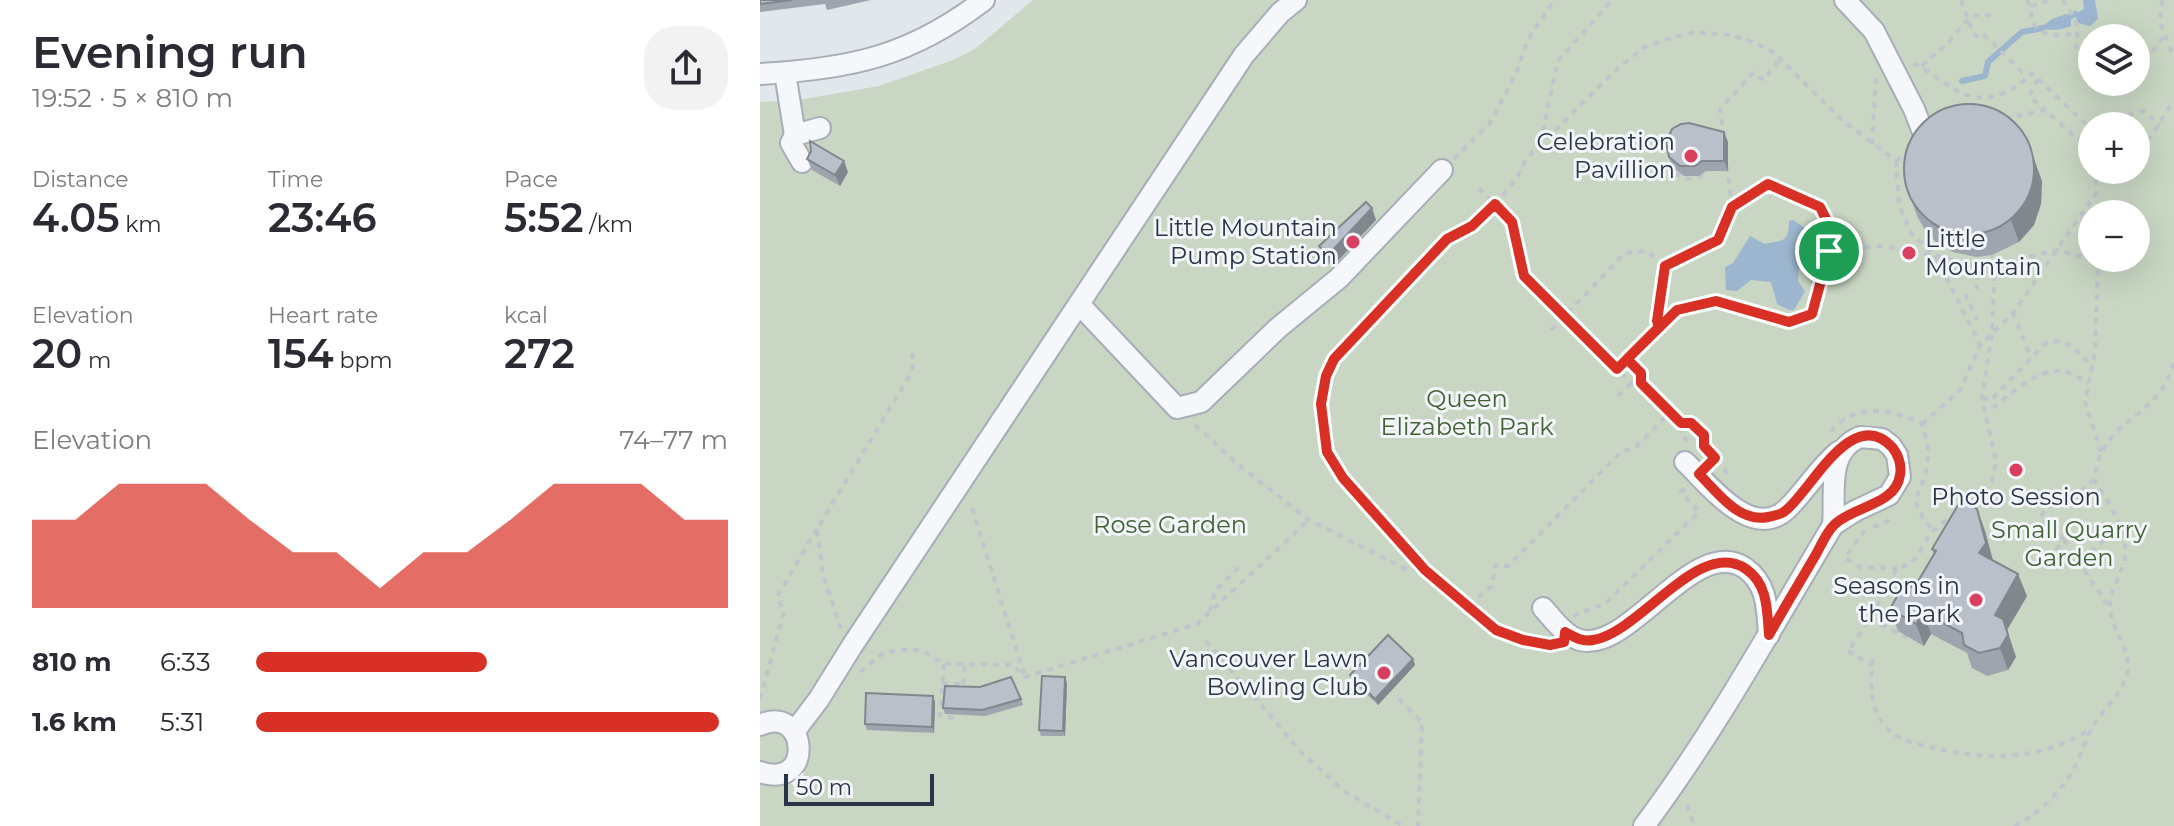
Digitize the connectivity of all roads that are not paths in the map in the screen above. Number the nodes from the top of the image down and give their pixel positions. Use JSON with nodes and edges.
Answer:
{"nodes":[{"id":1,"x":984,"y":0,"type":"edge"},
{"id":2,"x":1296,"y":0,"type":"edge"},
{"id":3,"x":1845,"y":0,"type":"edge"},
{"id":4,"x":785,"y":73,"type":"junction"},
{"id":5,"x":760,"y":74,"type":"edge"},
{"id":6,"x":820,"y":128,"type":"dead end"},
{"id":7,"x":795,"y":135,"type":"junction"},
{"id":8,"x":1920,"y":138,"type":"edge"},
{"id":9,"x":802,"y":162,"type":"dead end"},
{"id":10,"x":1442,"y":170,"type":"road end"},
{"id":11,"x":1079,"y":304,"type":"junction"},
{"id":12,"x":1835,"y":442,"type":"junction"},
{"id":13,"x":1692,"y":468,"type":"road end"},
{"id":14,"x":1833,"y":525,"type":"junction"},
{"id":15,"x":1543,"y":608,"type":"dead end"},
{"id":16,"x":1769,"y":635,"type":"junction"},
{"id":17,"x":760,"y":725,"type":"edge"},
{"id":18,"x":794,"y":732,"type":"junction"},
{"id":19,"x":760,"y":772,"type":"edge"},
{"id":20,"x":1644,"y":826,"type":"edge"}],
"edges":[{"from":1,"to":4,"type":"street"},
{"from":2,"to":11,"type":"street"},
{"from":3,"to":8,"type":"street"},
{"from":4,"to":5,"type":"street"},
{"from":4,"to":7,"type":"street"},
{"from":6,"to":7,"type":"street"},
{"from":7,"to":9,"type":"street"},
{"from":10,"to":11,"type":"street"},
{"from":11,"to":18,"type":"street"},
{"from":12,"to":13,"type":"street"},
{"from":12,"to":14,"type":"street"},
{"from":12,"to":14,"type":"street"},
{"from":14,"to":16,"type":"street"},
{"from":15,"to":16,"type":"street"},
{"from":16,"to":20,"type":"street"},
{"from":17,"to":18,"type":"street"},
{"from":18,"to":19,"type":"street"}]}
